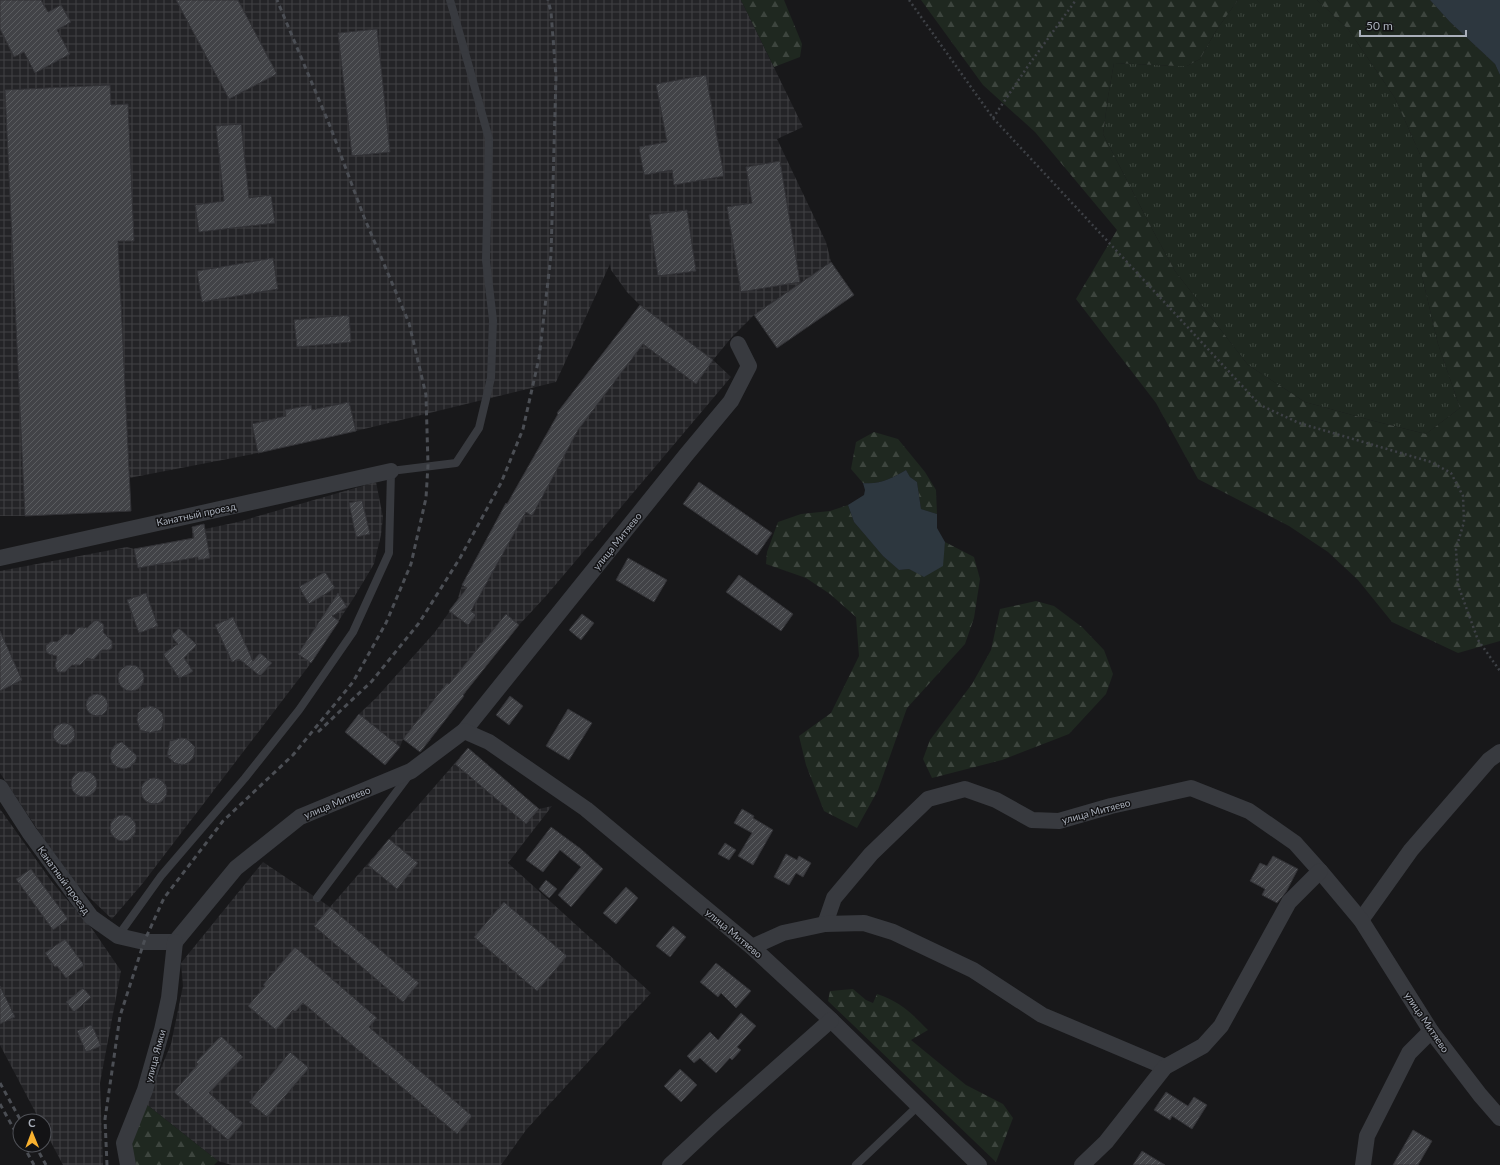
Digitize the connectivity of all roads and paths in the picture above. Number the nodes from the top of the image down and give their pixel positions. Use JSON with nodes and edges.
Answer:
{"nodes":[{"id":1,"x":450,"y":0,"type":"edge"},
{"id":2,"x":909,"y":0,"type":"edge"},
{"id":3,"x":1076,"y":0,"type":"edge"},
{"id":4,"x":993,"y":118,"type":"junction"},
{"id":5,"x":738,"y":344,"type":"dead end"},
{"id":6,"x":391,"y":471,"type":"junction"},
{"id":7,"x":0,"y":558,"type":"edge"},
{"id":8,"x":1500,"y":671,"type":"edge"},
{"id":9,"x":464,"y":731,"type":"junction"},
{"id":10,"x":1500,"y":752,"type":"edge"},
{"id":11,"x":412,"y":771,"type":"junction"},
{"id":12,"x":0,"y":788,"type":"edge"},
{"id":13,"x":1320,"y":871,"type":"junction"},
{"id":14,"x":317,"y":898,"type":"dead end"},
{"id":15,"x":1361,"y":920,"type":"junction"},
{"id":16,"x":825,"y":924,"type":"junction"},
{"id":17,"x":118,"y":936,"type":"junction"},
{"id":18,"x":175,"y":942,"type":"junction"},
{"id":19,"x":752,"y":947,"type":"junction"},
{"id":20,"x":831,"y":1020,"type":"junction"},
{"id":21,"x":1431,"y":1031,"type":"junction"},
{"id":22,"x":1165,"y":1067,"type":"junction"},
{"id":23,"x":920,"y":1106,"type":"junction"},
{"id":24,"x":1500,"y":1118,"type":"edge"},
{"id":25,"x":128,"y":1165,"type":"edge"},
{"id":26,"x":670,"y":1165,"type":"edge"},
{"id":27,"x":856,"y":1165,"type":"edge"},
{"id":28,"x":979,"y":1165,"type":"edge"},
{"id":29,"x":1082,"y":1165,"type":"edge"},
{"id":30,"x":1363,"y":1165,"type":"edge"}],
"edges":[{"from":1,"to":6,"type":"lane"},
{"from":2,"to":4,"type":"path"},
{"from":3,"to":4,"type":"path"},
{"from":4,"to":8,"type":"path"},
{"from":5,"to":9,"type":"street","name":"улица Митяево"},
{"from":6,"to":7,"type":"street","name":"Канатный проезд"},
{"from":6,"to":17,"type":"lane"},
{"from":9,"to":11,"type":"street","name":"улица Митяево"},
{"from":9,"to":19,"type":"street","name":"улица Митяево"},
{"from":10,"to":15,"type":"street"},
{"from":11,"to":14,"type":"lane"},
{"from":11,"to":18,"type":"street","name":"улица Митяево"},
{"from":12,"to":17,"type":"street","name":"Канатный проезд"},
{"from":13,"to":15,"type":"street","name":"улица Митяево"},
{"from":13,"to":16,"type":"street","name":"улица Митяево"},
{"from":13,"to":22,"type":"street"},
{"from":15,"to":21,"type":"street","name":"улица Митяево"},
{"from":16,"to":19,"type":"street"},
{"from":16,"to":22,"type":"street"},
{"from":17,"to":18,"type":"street","name":"Канатный проезд"},
{"from":18,"to":25,"type":"street","name":"улица Ямки"},
{"from":19,"to":20,"type":"street","name":"улица Митяево"},
{"from":20,"to":23,"type":"street","name":"улица Митяево"},
{"from":20,"to":26,"type":"street"},
{"from":21,"to":24,"type":"street","name":"улица Митяево"},
{"from":21,"to":30,"type":"street"},
{"from":22,"to":29,"type":"street"},
{"from":23,"to":27,"type":"lane"},
{"from":23,"to":28,"type":"street","name":"улица Митяево"}]}
